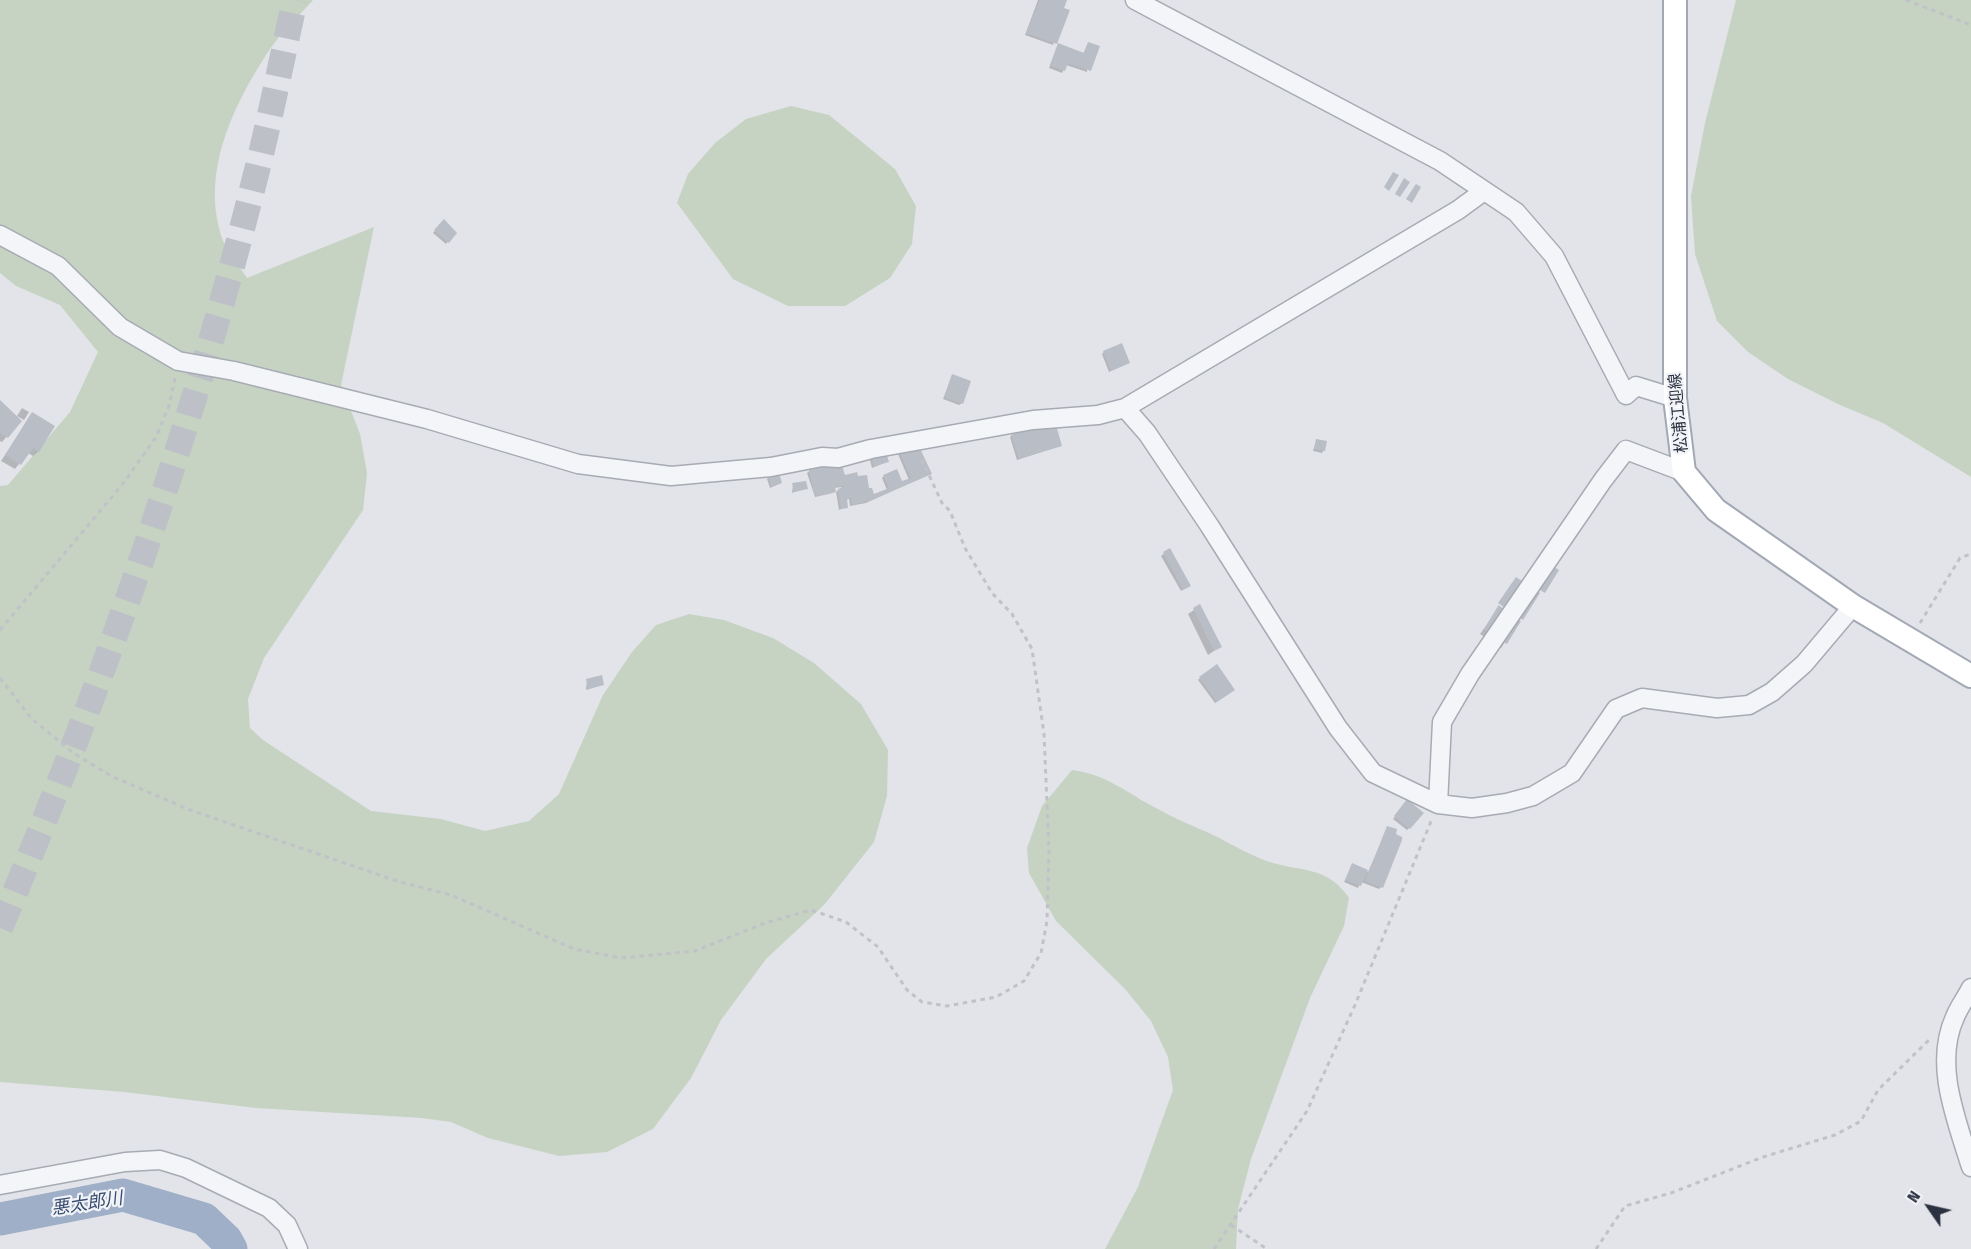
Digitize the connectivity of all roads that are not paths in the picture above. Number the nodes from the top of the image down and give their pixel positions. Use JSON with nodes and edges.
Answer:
{"nodes":[{"id":1,"x":1135,"y":0,"type":"edge"},
{"id":2,"x":1675,"y":0,"type":"edge"},
{"id":3,"x":1484,"y":191,"type":"junction"},
{"id":4,"x":0,"y":235,"type":"edge"},
{"id":5,"x":1675,"y":398,"type":"junction"},
{"id":6,"x":1125,"y":408,"type":"junction"},
{"id":7,"x":1684,"y":472,"type":"junction"},
{"id":8,"x":1853,"y":606,"type":"junction"},
{"id":9,"x":1971,"y":676,"type":"edge"},
{"id":10,"x":1438,"y":804,"type":"junction"},
{"id":11,"x":1971,"y":988,"type":"edge"},
{"id":12,"x":1971,"y":1167,"type":"edge"},
{"id":13,"x":0,"y":1185,"type":"edge"},
{"id":14,"x":298,"y":1249,"type":"edge"}],
"edges":[{"from":1,"to":3,"type":"street"},
{"from":2,"to":5,"type":"main road","name":"松浦江迎線"},
{"from":3,"to":5,"type":"street"},
{"from":3,"to":6,"type":"street"},
{"from":4,"to":6,"type":"street"},
{"from":5,"to":7,"type":"main road","name":"松浦江迎線"},
{"from":6,"to":10,"type":"street"},
{"from":7,"to":8,"type":"main road","name":"松浦江迎線"},
{"from":7,"to":10,"type":"street"},
{"from":8,"to":9,"type":"main road","name":"松浦江迎線"},
{"from":8,"to":10,"type":"street"},
{"from":11,"to":12,"type":"street"},
{"from":13,"to":14,"type":"street"}]}
